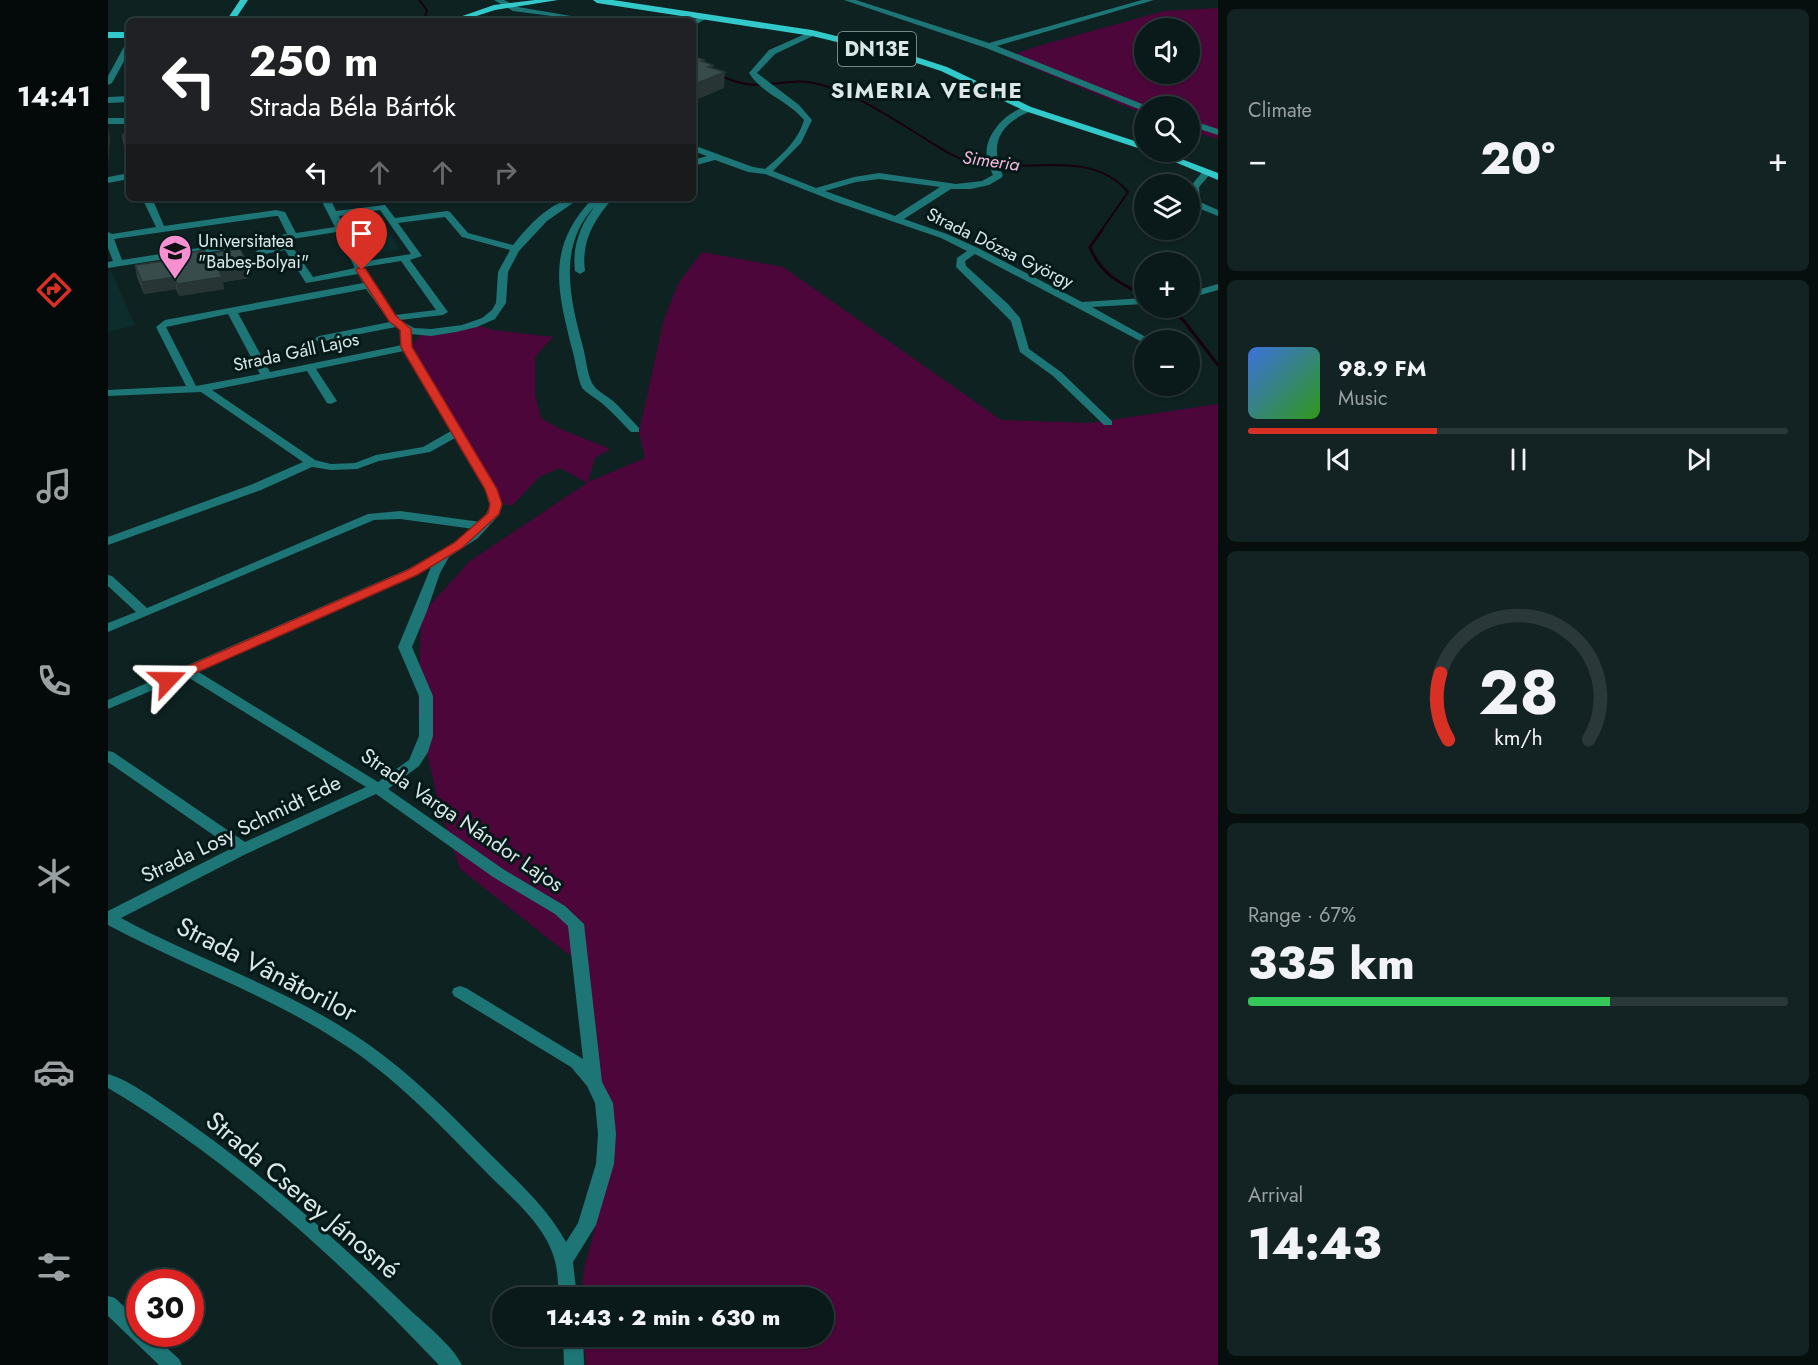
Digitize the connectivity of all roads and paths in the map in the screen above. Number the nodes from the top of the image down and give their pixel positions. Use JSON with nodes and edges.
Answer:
{"nodes":[{"id":1,"x":244,"y":0,"type":"edge"},
{"id":2,"x":498,"y":0,"type":"edge"},
{"id":3,"x":554,"y":0,"type":"edge"},
{"id":4,"x":593,"y":0,"type":"edge"},
{"id":5,"x":848,"y":0,"type":"edge"},
{"id":6,"x":1150,"y":0,"type":"edge"},
{"id":7,"x":508,"y":6,"type":"junction"},
{"id":8,"x":567,"y":16,"type":"dead end"},
{"id":9,"x":705,"y":16,"type":"junction"},
{"id":10,"x":232,"y":18,"type":"edge"},
{"id":11,"x":463,"y":18,"type":"edge"},
{"id":12,"x":696,"y":22,"type":"edge"},
{"id":13,"x":812,"y":33,"type":"junction"},
{"id":14,"x":108,"y":35,"type":"edge"},
{"id":15,"x":126,"y":35,"type":"edge"},
{"id":16,"x":988,"y":46,"type":"junction"},
{"id":17,"x":126,"y":49,"type":"edge"},
{"id":18,"x":113,"y":68,"type":"edge"},
{"id":19,"x":108,"y":83,"type":"edge"},
{"id":20,"x":126,"y":99,"type":"edge"},
{"id":21,"x":108,"y":100,"type":"edge"},
{"id":22,"x":1134,"y":104,"type":"edge"},
{"id":23,"x":1028,"y":109,"type":"junction"},
{"id":24,"x":108,"y":121,"type":"edge"},
{"id":25,"x":126,"y":121,"type":"edge"},
{"id":26,"x":1200,"y":126,"type":"edge"},
{"id":27,"x":1218,"y":132,"type":"edge"},
{"id":28,"x":1134,"y":144,"type":"edge"},
{"id":29,"x":696,"y":149,"type":"edge"},
{"id":30,"x":715,"y":157,"type":"junction"},
{"id":31,"x":1182,"y":162,"type":"edge"},
{"id":32,"x":697,"y":163,"type":"edge"},
{"id":33,"x":751,"y":170,"type":"junction"},
{"id":34,"x":767,"y":172,"type":"junction"},
{"id":35,"x":1207,"y":172,"type":"junction"},
{"id":36,"x":126,"y":177,"type":"edge"},
{"id":37,"x":1218,"y":177,"type":"edge"},
{"id":38,"x":108,"y":180,"type":"edge"},
{"id":39,"x":1200,"y":180,"type":"edge"},
{"id":40,"x":950,"y":185,"type":"junction"},
{"id":41,"x":815,"y":191,"type":"junction"},
{"id":42,"x":148,"y":201,"type":"edge"},
{"id":43,"x":329,"y":201,"type":"edge"},
{"id":44,"x":560,"y":201,"type":"edge"},
{"id":45,"x":595,"y":201,"type":"edge"},
{"id":46,"x":605,"y":201,"type":"edge"},
{"id":47,"x":1200,"y":205,"type":"edge"},
{"id":48,"x":1218,"y":213,"type":"edge"},
{"id":49,"x":333,"y":214,"type":"junction"},
{"id":50,"x":897,"y":219,"type":"junction"},
{"id":51,"x":394,"y":221,"type":"junction"},
{"id":52,"x":161,"y":229,"type":"junction"},
{"id":53,"x":340,"y":229,"type":"junction"},
{"id":54,"x":109,"y":236,"type":"edge"},
{"id":55,"x":293,"y":236,"type":"junction"},
{"id":56,"x":516,"y":249,"type":"junction"},
{"id":57,"x":975,"y":250,"type":"junction"},
{"id":58,"x":260,"y":252,"type":"dead end"},
{"id":59,"x":405,"y":258,"type":"junction"},
{"id":60,"x":113,"y":265,"type":"edge"},
{"id":61,"x":360,"y":268,"type":"junction"},
{"id":62,"x":580,"y":271,"type":"dead end"},
{"id":63,"x":310,"y":281,"type":"junction"},
{"id":64,"x":370,"y":285,"type":"junction"},
{"id":65,"x":1218,"y":287,"type":"edge"},
{"id":66,"x":281,"y":292,"type":"dead end"},
{"id":67,"x":1200,"y":292,"type":"edge"},
{"id":68,"x":1134,"y":302,"type":"edge"},
{"id":69,"x":1080,"y":305,"type":"junction"},
{"id":70,"x":231,"y":310,"type":"junction"},
{"id":71,"x":398,"y":324,"type":"junction"},
{"id":72,"x":1134,"y":334,"type":"edge"},
{"id":73,"x":319,"y":339,"type":"dead end"},
{"id":74,"x":407,"y":347,"type":"junction"},
{"id":75,"x":309,"y":366,"type":"junction"},
{"id":76,"x":266,"y":375,"type":"junction"},
{"id":77,"x":197,"y":389,"type":"junction"},
{"id":78,"x":108,"y":393,"type":"edge"},
{"id":79,"x":331,"y":401,"type":"dead end"},
{"id":80,"x":1108,"y":423,"type":"dead end"},
{"id":81,"x":635,"y":430,"type":"dead end"},
{"id":82,"x":458,"y":432,"type":"junction"},
{"id":83,"x":311,"y":463,"type":"junction"},
{"id":84,"x":482,"y":526,"type":"junction"},
{"id":85,"x":108,"y":541,"type":"edge"},
{"id":86,"x":444,"y":555,"type":"junction"},
{"id":87,"x":108,"y":579,"type":"edge"},
{"id":88,"x":145,"y":613,"type":"junction"},
{"id":89,"x":108,"y":628,"type":"edge"},
{"id":90,"x":188,"y":671,"type":"junction"},
{"id":91,"x":108,"y":705,"type":"edge"},
{"id":92,"x":108,"y":755,"type":"edge"},
{"id":93,"x":376,"y":788,"type":"junction"},
{"id":94,"x":244,"y":849,"type":"junction"},
{"id":95,"x":108,"y":918,"type":"edge"},
{"id":96,"x":460,"y":992,"type":"dead end"},
{"id":97,"x":108,"y":1080,"type":"edge"},
{"id":98,"x":594,"y":1082,"type":"junction"},
{"id":99,"x":564,"y":1261,"type":"junction"},
{"id":100,"x":567,"y":1287,"type":"edge"},
{"id":101,"x":108,"y":1304,"type":"edge"},
{"id":102,"x":573,"y":1347,"type":"edge"},
{"id":103,"x":172,"y":1365,"type":"edge"},
{"id":104,"x":452,"y":1365,"type":"edge"},
{"id":105,"x":574,"y":1365,"type":"edge"}],
"edges":[{"from":1,"to":10,"type":"main road"},
{"from":2,"to":7,"type":"street"},
{"from":3,"to":7,"type":"main road"},
{"from":4,"to":9,"type":"main road","number":"DN13E"},
{"from":5,"to":16,"type":"street"},
{"from":6,"to":16,"type":"street"},
{"from":7,"to":8,"type":"street"},
{"from":7,"to":11,"type":"main road"},
{"from":9,"to":12,"type":"street"},
{"from":9,"to":13,"type":"main road","number":"DN13E"},
{"from":13,"to":23,"type":"main road","number":"DN13E"},
{"from":13,"to":34,"type":"street"},
{"from":14,"to":15,"type":"main road"},
{"from":16,"to":22,"type":"street"},
{"from":17,"to":18,"type":"street"},
{"from":18,"to":19,"type":"street"},
{"from":20,"to":21,"type":"street"},
{"from":23,"to":28,"type":"main road","number":"DN13E"},
{"from":23,"to":40,"type":"street"},
{"from":24,"to":25,"type":"street"},
{"from":26,"to":27,"type":"street"},
{"from":29,"to":30,"type":"street"},
{"from":30,"to":32,"type":"street"},
{"from":30,"to":33,"type":"street"},
{"from":31,"to":35,"type":"main road"},
{"from":32,"to":33,"type":"street"},
{"from":33,"to":34,"type":"street","name":"Strada Dózsa György"},
{"from":34,"to":41,"type":"street","name":"Strada Dózsa György"},
{"from":35,"to":37,"type":"main road"},
{"from":35,"to":39,"type":"street"},
{"from":36,"to":38,"type":"street"},
{"from":40,"to":41,"type":"street"},
{"from":40,"to":50,"type":"street"},
{"from":41,"to":50,"type":"street","name":"Strada Dózsa György"},
{"from":42,"to":52,"type":"street"},
{"from":43,"to":49,"type":"street"},
{"from":44,"to":56,"type":"street"},
{"from":45,"to":81,"type":"street"},
{"from":46,"to":62,"type":"street"},
{"from":47,"to":48,"type":"street"},
{"from":49,"to":51,"type":"street"},
{"from":49,"to":53,"type":"street"},
{"from":50,"to":57,"type":"street","name":"Strada Dózsa György"},
{"from":51,"to":56,"type":"street"},
{"from":51,"to":59,"type":"street"},
{"from":52,"to":54,"type":"street"},
{"from":52,"to":55,"type":"street"},
{"from":53,"to":55,"type":"street"},
{"from":53,"to":61,"type":"street"},
{"from":54,"to":60,"type":"street"},
{"from":55,"to":60,"type":"street"},
{"from":56,"to":71,"type":"street"},
{"from":57,"to":69,"type":"street","name":"Strada Dózsa György"},
{"from":57,"to":80,"type":"street"},
{"from":58,"to":63,"type":"street"},
{"from":59,"to":61,"type":"street"},
{"from":59,"to":71,"type":"street"},
{"from":61,"to":63,"type":"street"},
{"from":61,"to":64,"type":"street"},
{"from":63,"to":66,"type":"street"},
{"from":64,"to":70,"type":"street"},
{"from":64,"to":71,"type":"street"},
{"from":65,"to":67,"type":"street"},
{"from":68,"to":69,"type":"street"},
{"from":69,"to":72,"type":"street","name":"Strada Dózsa György"},
{"from":70,"to":76,"type":"street"},
{"from":70,"to":77,"type":"street"},
{"from":71,"to":73,"type":"street"},
{"from":71,"to":74,"type":"street"},
{"from":74,"to":75,"type":"street","name":"Strada Gáll Lajos"},
{"from":74,"to":82,"type":"street"},
{"from":75,"to":76,"type":"street","name":"Strada Gáll Lajos"},
{"from":75,"to":79,"type":"street"},
{"from":76,"to":77,"type":"street","name":"Strada Gáll Lajos"},
{"from":77,"to":78,"type":"street","name":"Strada Gáll Lajos"},
{"from":77,"to":83,"type":"street"},
{"from":82,"to":83,"type":"street"},
{"from":82,"to":84,"type":"street"},
{"from":83,"to":85,"type":"street"},
{"from":84,"to":86,"type":"street"},
{"from":84,"to":88,"type":"street"},
{"from":86,"to":90,"type":"street"},
{"from":86,"to":93,"type":"street","name":"Strada Losy Schmidt Ede"},
{"from":87,"to":88,"type":"street"},
{"from":88,"to":89,"type":"street"},
{"from":90,"to":91,"type":"street"},
{"from":90,"to":93,"type":"street","name":"Strada Varga Nándor Lajos"},
{"from":92,"to":94,"type":"street"},
{"from":93,"to":94,"type":"street","name":"Strada Losy Schmidt Ede"},
{"from":93,"to":98,"type":"street","name":"Strada Varga Nándor Lajos"},
{"from":94,"to":95,"type":"street","name":"Strada Losy Schmidt Ede"},
{"from":95,"to":99,"type":"street","name":"Strada Vânătorilor"},
{"from":96,"to":98,"type":"street"},
{"from":97,"to":104,"type":"street","name":"Strada Cserey Jánosné"},
{"from":98,"to":99,"type":"street"},
{"from":99,"to":100,"type":"street","name":"Strada Vânătorilor"},
{"from":101,"to":103,"type":"street"},
{"from":102,"to":105,"type":"street"}]}
